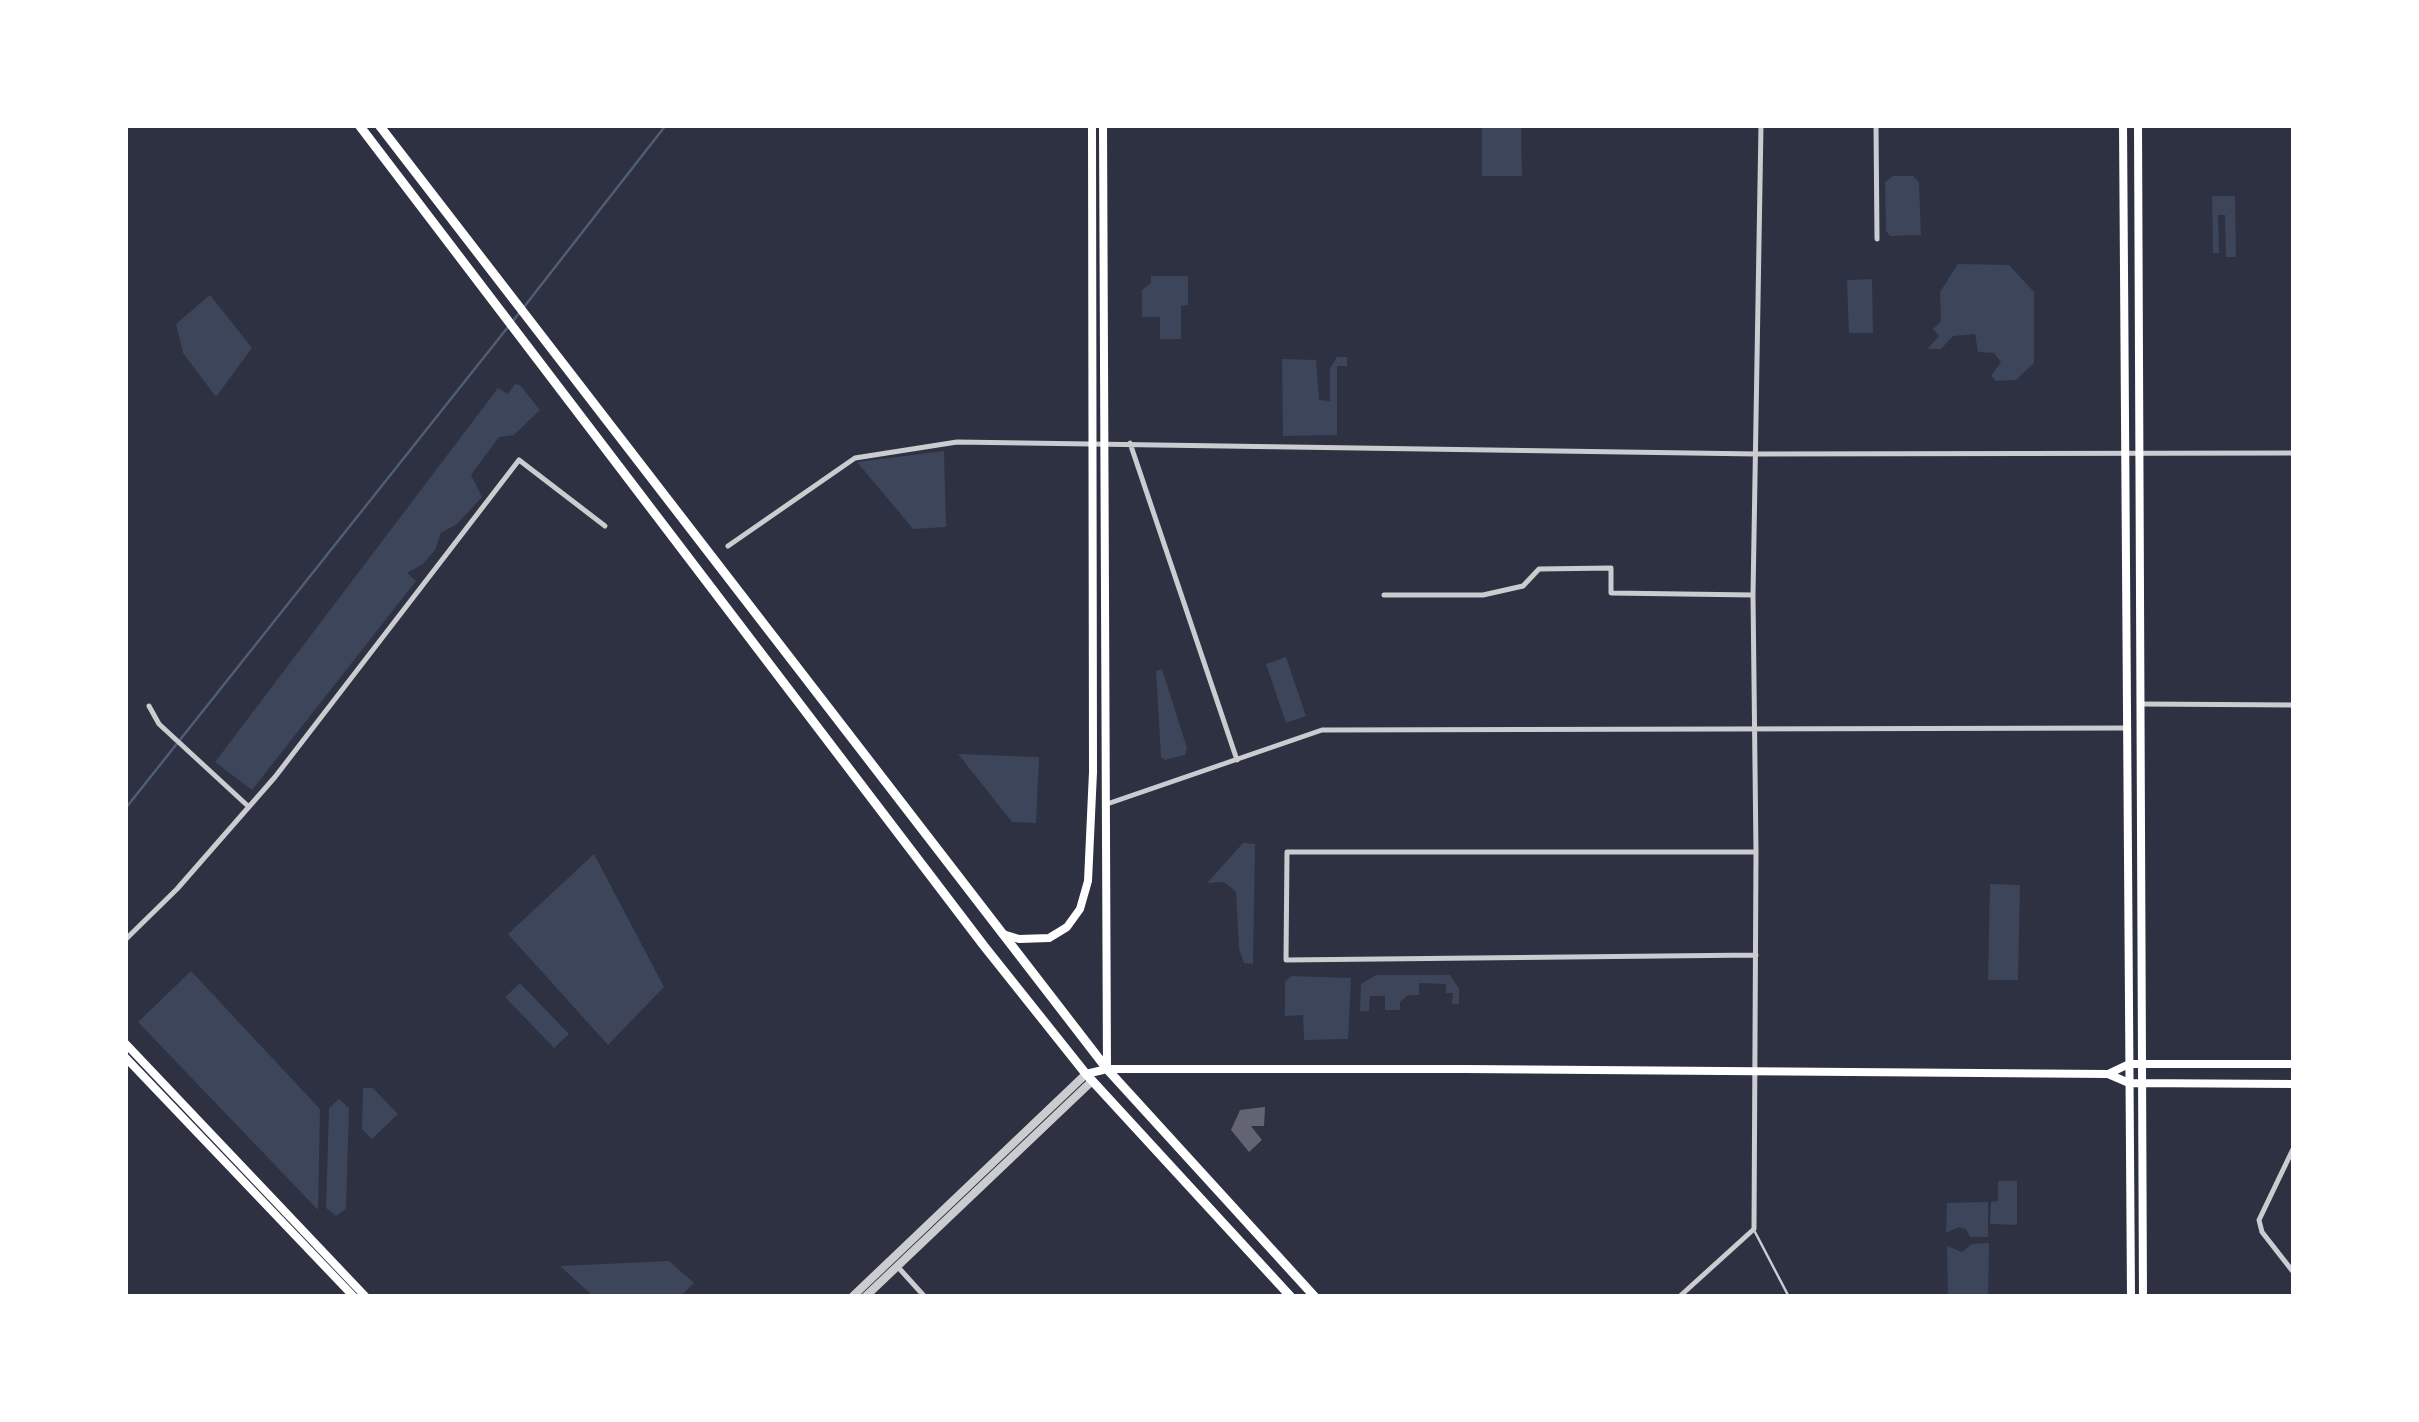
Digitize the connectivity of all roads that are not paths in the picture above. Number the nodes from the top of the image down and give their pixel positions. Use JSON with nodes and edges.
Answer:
{"nodes":[{"id":1,"x":359,"y":125,"type":"edge"},
{"id":2,"x":379,"y":125,"type":"edge"},
{"id":3,"x":1092,"y":125,"type":"edge"},
{"id":4,"x":1103,"y":125,"type":"edge"},
{"id":5,"x":1761,"y":125,"type":"edge"},
{"id":6,"x":1876,"y":125,"type":"edge"},
{"id":7,"x":2123,"y":125,"type":"edge"},
{"id":8,"x":2138,"y":125,"type":"edge"},
{"id":9,"x":1877,"y":239,"type":"dead end"},
{"id":10,"x":1092,"y":443,"type":"junction"},
{"id":11,"x":1103,"y":443,"type":"junction"},
{"id":12,"x":1130,"y":443,"type":"junction"},
{"id":13,"x":2125,"y":452,"type":"junction"},
{"id":14,"x":1757,"y":454,"type":"junction"},
{"id":15,"x":2140,"y":454,"type":"junction"},
{"id":16,"x":2294,"y":454,"type":"edge"},
{"id":17,"x":605,"y":526,"type":"dead end"},
{"id":18,"x":728,"y":546,"type":"dead end"},
{"id":19,"x":1754,"y":595,"type":"junction"},
{"id":20,"x":1384,"y":596,"type":"dead end"},
{"id":21,"x":2140,"y":704,"type":"junction"},
{"id":22,"x":2294,"y":705,"type":"edge"},
{"id":23,"x":149,"y":706,"type":"dead end"},
{"id":24,"x":2127,"y":728,"type":"junction"},
{"id":25,"x":1754,"y":729,"type":"junction"},
{"id":26,"x":1237,"y":760,"type":"junction"},
{"id":27,"x":1104,"y":805,"type":"junction"},
{"id":28,"x":248,"y":807,"type":"junction"},
{"id":29,"x":1756,"y":852,"type":"junction"},
{"id":30,"x":1000,"y":934,"type":"junction"},
{"id":31,"x":125,"y":940,"type":"edge"},
{"id":32,"x":1756,"y":955,"type":"junction"},
{"id":33,"x":125,"y":1043,"type":"edge"},
{"id":34,"x":125,"y":1057,"type":"edge"},
{"id":35,"x":2129,"y":1064,"type":"junction"},
{"id":36,"x":2142,"y":1064,"type":"junction"},
{"id":37,"x":2294,"y":1064,"type":"edge"},
{"id":38,"x":1107,"y":1069,"type":"junction"},
{"id":39,"x":1756,"y":1072,"type":"junction"},
{"id":40,"x":2108,"y":1074,"type":"junction"},
{"id":41,"x":1089,"y":1077,"type":"junction"},
{"id":42,"x":2129,"y":1083,"type":"junction"},
{"id":43,"x":2142,"y":1083,"type":"junction"},
{"id":44,"x":2294,"y":1084,"type":"edge"},
{"id":45,"x":2294,"y":1147,"type":"edge"},
{"id":46,"x":1754,"y":1228,"type":"junction"},
{"id":47,"x":894,"y":1263,"type":"junction"},
{"id":48,"x":2294,"y":1273,"type":"edge"},
{"id":49,"x":354,"y":1297,"type":"edge"},
{"id":50,"x":366,"y":1297,"type":"edge"},
{"id":51,"x":852,"y":1297,"type":"edge"},
{"id":52,"x":865,"y":1297,"type":"edge"},
{"id":53,"x":925,"y":1297,"type":"edge"},
{"id":54,"x":1291,"y":1297,"type":"edge"},
{"id":55,"x":1315,"y":1297,"type":"edge"},
{"id":56,"x":1679,"y":1297,"type":"edge"},
{"id":57,"x":1789,"y":1297,"type":"edge"},
{"id":58,"x":2131,"y":1297,"type":"edge"},
{"id":59,"x":2144,"y":1297,"type":"edge"}],
"edges":[{"from":1,"to":41,"type":"main road"},
{"from":2,"to":30,"type":"main road"},
{"from":3,"to":10,"type":"main road"},
{"from":4,"to":11,"type":"main road"},
{"from":5,"to":14,"type":"street"},
{"from":6,"to":9,"type":"street"},
{"from":7,"to":13,"type":"main road"},
{"from":8,"to":15,"type":"main road"},
{"from":10,"to":11,"type":"street"},
{"from":10,"to":18,"type":"street"},
{"from":10,"to":30,"type":"main road"},
{"from":11,"to":12,"type":"street"},
{"from":11,"to":27,"type":"main road"},
{"from":12,"to":14,"type":"street"},
{"from":12,"to":26,"type":"street"},
{"from":13,"to":14,"type":"street"},
{"from":13,"to":15,"type":"street"},
{"from":13,"to":24,"type":"main road"},
{"from":14,"to":19,"type":"street"},
{"from":15,"to":16,"type":"street"},
{"from":15,"to":21,"type":"main road"},
{"from":17,"to":28,"type":"street"},
{"from":19,"to":20,"type":"street"},
{"from":19,"to":25,"type":"street"},
{"from":21,"to":22,"type":"street"},
{"from":21,"to":36,"type":"main road"},
{"from":23,"to":28,"type":"street"},
{"from":24,"to":25,"type":"street"},
{"from":24,"to":35,"type":"main road"},
{"from":25,"to":26,"type":"street"},
{"from":25,"to":29,"type":"street"},
{"from":26,"to":27,"type":"street"},
{"from":27,"to":38,"type":"main road"},
{"from":28,"to":31,"type":"street"},
{"from":29,"to":32,"type":"street"},
{"from":29,"to":32,"type":"street"},
{"from":30,"to":38,"type":"main road"},
{"from":32,"to":39,"type":"street"},
{"from":33,"to":50,"type":"main road"},
{"from":34,"to":49,"type":"main road"},
{"from":35,"to":36,"type":"main road"},
{"from":35,"to":40,"type":"main road"},
{"from":35,"to":42,"type":"main road"},
{"from":36,"to":37,"type":"main road"},
{"from":36,"to":43,"type":"main road"},
{"from":38,"to":39,"type":"main road"},
{"from":38,"to":41,"type":"main road"},
{"from":38,"to":55,"type":"main road"},
{"from":39,"to":40,"type":"main road"},
{"from":39,"to":46,"type":"street"},
{"from":40,"to":42,"type":"main road"},
{"from":41,"to":47,"type":"street"},
{"from":41,"to":54,"type":"main road"},
{"from":42,"to":43,"type":"main road"},
{"from":42,"to":58,"type":"main road"},
{"from":43,"to":44,"type":"main road"},
{"from":43,"to":59,"type":"main road"},
{"from":45,"to":48,"type":"street"},
{"from":46,"to":56,"type":"street"},
{"from":46,"to":57,"type":"lane"},
{"from":47,"to":51,"type":"street"},
{"from":47,"to":52,"type":"street"},
{"from":47,"to":53,"type":"street"}]}
